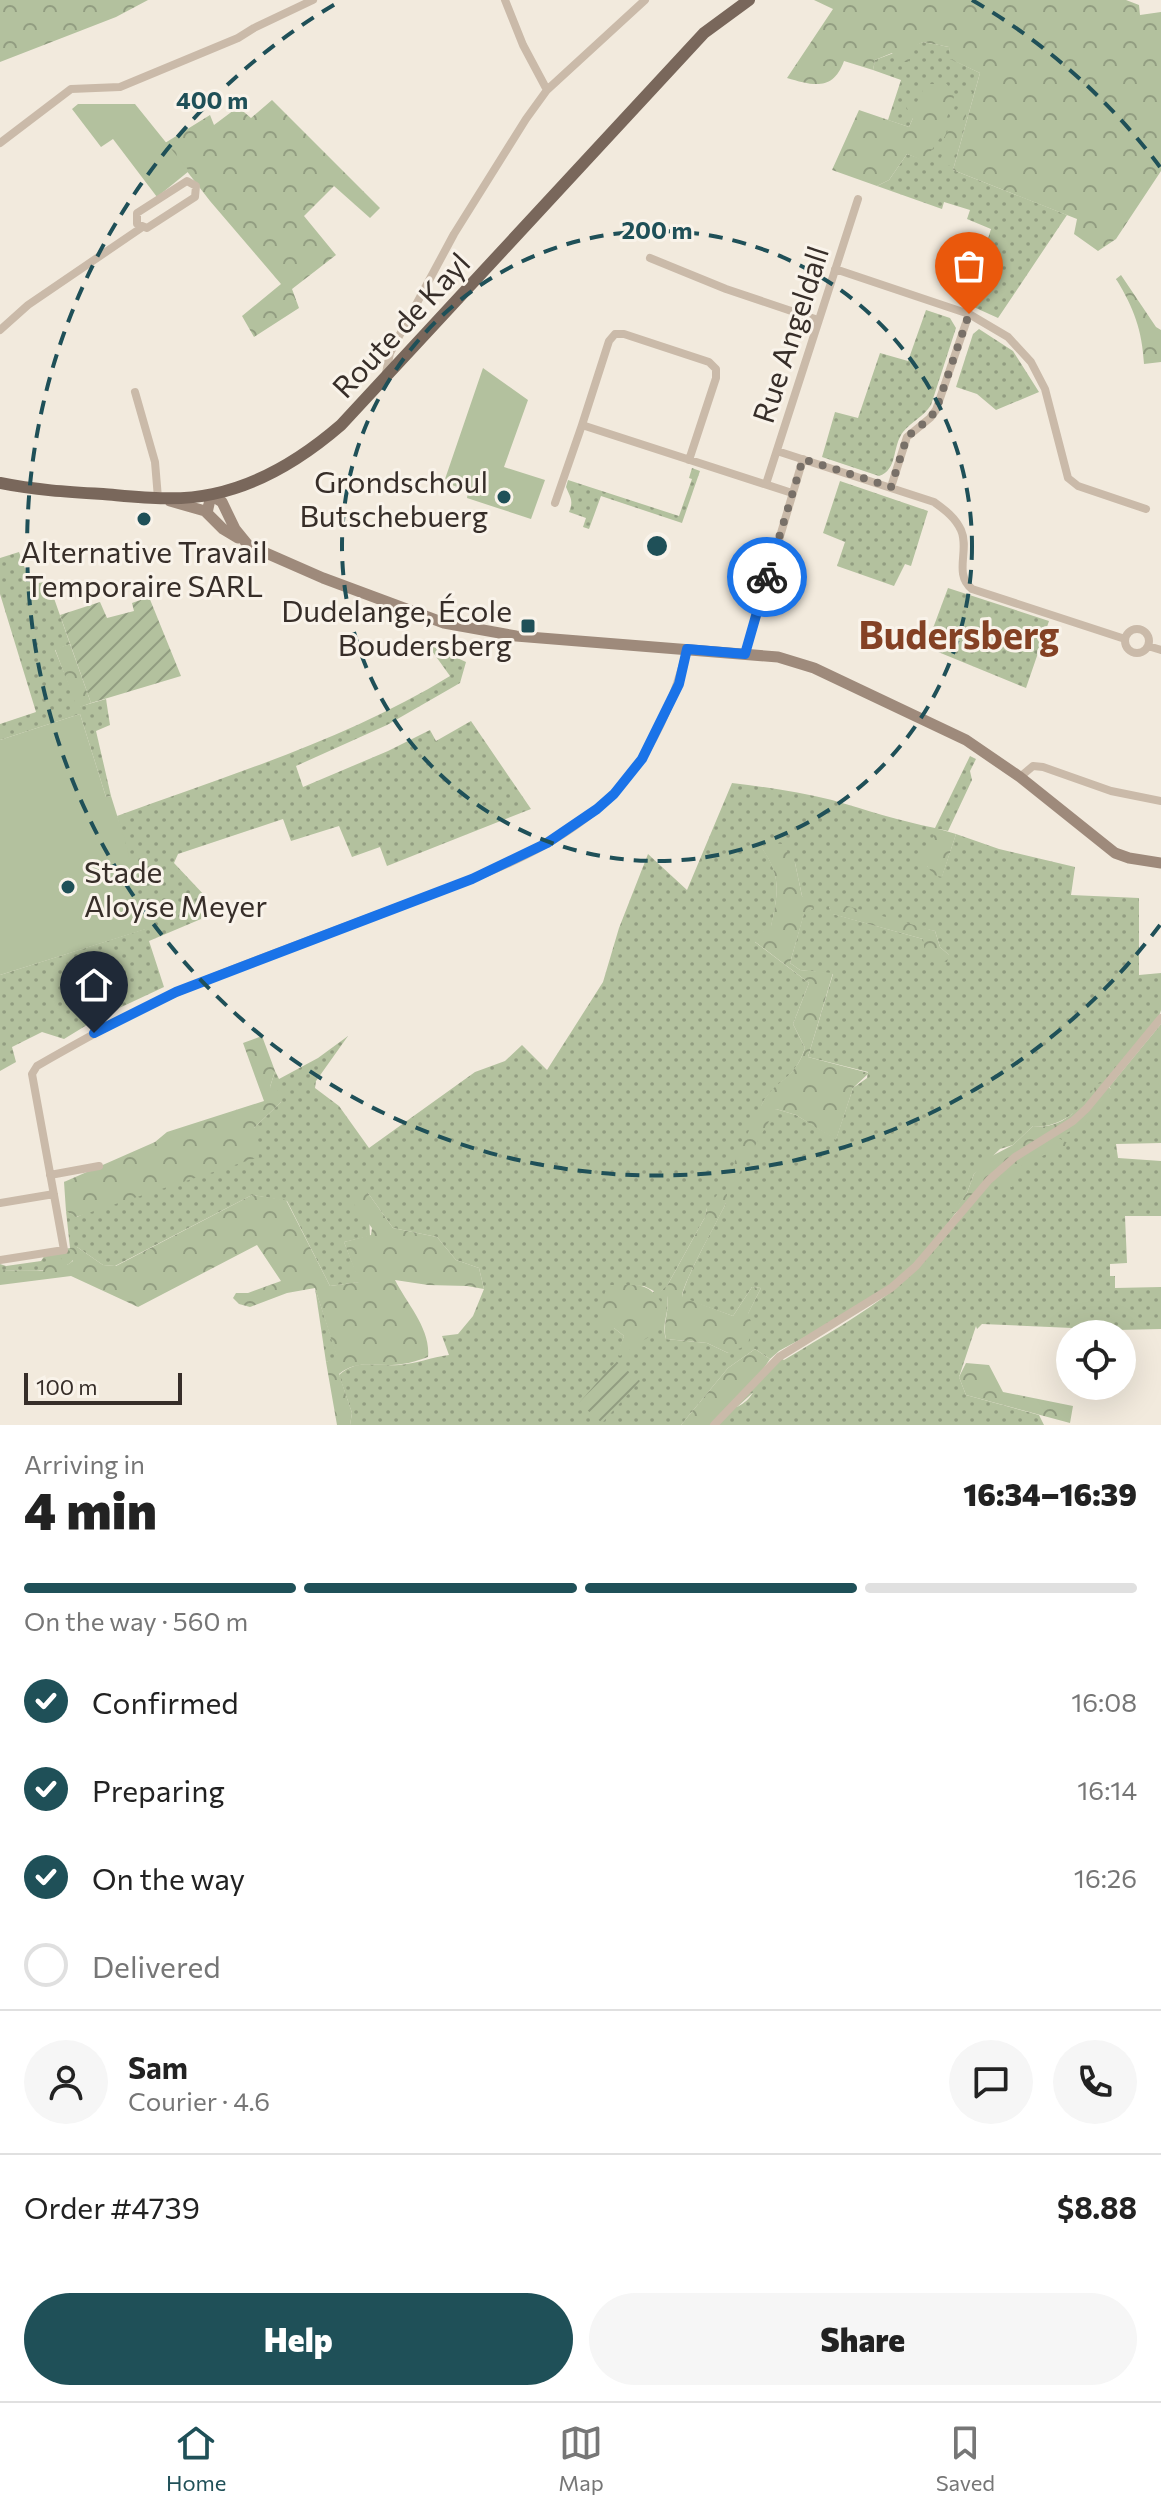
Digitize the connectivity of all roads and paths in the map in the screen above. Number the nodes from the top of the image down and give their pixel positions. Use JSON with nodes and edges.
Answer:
{"nodes":[{"id":1,"x":313,"y":0,"type":"edge"},
{"id":2,"x":505,"y":0,"type":"edge"},
{"id":3,"x":645,"y":0,"type":"edge"},
{"id":4,"x":749,"y":0,"type":"edge"},
{"id":5,"x":547,"y":90,"type":"junction"},
{"id":6,"x":0,"y":143,"type":"edge"},
{"id":7,"x":858,"y":199,"type":"dead end"},
{"id":8,"x":141,"y":228,"type":"junction"},
{"id":9,"x":650,"y":258,"type":"dead end"},
{"id":10,"x":835,"y":269,"type":"junction"},
{"id":11,"x":969,"y":314,"type":"junction"},
{"id":12,"x":818,"y":320,"type":"junction"},
{"id":13,"x":0,"y":330,"type":"edge"},
{"id":14,"x":385,"y":378,"type":"junction"},
{"id":15,"x":135,"y":392,"type":"dead end"},
{"id":16,"x":582,"y":425,"type":"junction"},
{"id":17,"x":777,"y":451,"type":"junction"},
{"id":18,"x":803,"y":459,"type":"junction"},
{"id":19,"x":689,"y":460,"type":"junction"},
{"id":20,"x":0,"y":483,"type":"edge"},
{"id":21,"x":766,"y":484,"type":"junction"},
{"id":22,"x":891,"y":487,"type":"junction"},
{"id":23,"x":792,"y":493,"type":"junction"},
{"id":24,"x":211,"y":495,"type":"junction"},
{"id":25,"x":158,"y":498,"type":"junction"},
{"id":26,"x":555,"y":503,"type":"dead end"},
{"id":27,"x":1146,"y":509,"type":"dead end"},
{"id":28,"x":207,"y":513,"type":"junction"},
{"id":29,"x":248,"y":545,"type":"junction"},
{"id":30,"x":1125,"y":639,"type":"junction"},
{"id":31,"x":1148,"y":646,"type":"junction"},
{"id":32,"x":687,"y":649,"type":"junction"},
{"id":33,"x":1161,"y":650,"type":"edge"},
{"id":34,"x":745,"y":654,"type":"junction"},
{"id":35,"x":1020,"y":777,"type":"junction"},
{"id":36,"x":1161,"y":801,"type":"edge"},
{"id":37,"x":1161,"y":863,"type":"edge"},
{"id":38,"x":1161,"y":1018,"type":"edge"},
{"id":39,"x":99,"y":1166,"type":"dead end"},
{"id":40,"x":50,"y":1175,"type":"junction"},
{"id":41,"x":54,"y":1194,"type":"junction"},
{"id":42,"x":0,"y":1203,"type":"edge"},
{"id":43,"x":0,"y":1260,"type":"edge"},
{"id":44,"x":714,"y":1425,"type":"edge"}],
"edges":[{"from":1,"to":6,"type":"street"},
{"from":2,"to":5,"type":"street"},
{"from":3,"to":5,"type":"street"},
{"from":4,"to":14,"type":"main road","name":"Route de Kayl"},
{"from":5,"to":14,"type":"street"},
{"from":7,"to":10,"type":"street","name":"Rue Angeldall"},
{"from":8,"to":8,"type":"street"},
{"from":8,"to":13,"type":"street"},
{"from":9,"to":12,"type":"street"},
{"from":10,"to":11,"type":"street"},
{"from":10,"to":12,"type":"street","name":"Rue Angeldall"},
{"from":11,"to":22,"type":"street"},
{"from":11,"to":27,"type":"street"},
{"from":12,"to":17,"type":"street","name":"Rue Angeldall"},
{"from":14,"to":24,"type":"main road","name":"Route de Kayl"},
{"from":15,"to":25,"type":"street"},
{"from":16,"to":19,"type":"street"},
{"from":16,"to":19,"type":"street"},
{"from":16,"to":26,"type":"street"},
{"from":17,"to":18,"type":"street"},
{"from":17,"to":21,"type":"street","name":"Rue Angeldall"},
{"from":18,"to":22,"type":"street"},
{"from":18,"to":23,"type":"street","name":"Rue Angeldall"},
{"from":19,"to":21,"type":"street"},
{"from":20,"to":25,"type":"main road","name":"Route de Kayl"},
{"from":21,"to":23,"type":"street"},
{"from":22,"to":30,"type":"street"},
{"from":23,"to":34,"type":"street","name":"Rue Angeldall"},
{"from":24,"to":25,"type":"main road","name":"Route de Kayl"},
{"from":24,"to":28,"type":"main road"},
{"from":24,"to":29,"type":"main road"},
{"from":25,"to":28,"type":"main road"},
{"from":28,"to":29,"type":"main road"},
{"from":29,"to":32,"type":"main road"},
{"from":30,"to":31,"type":"street"},
{"from":30,"to":31,"type":"street"},
{"from":31,"to":33,"type":"street"},
{"from":32,"to":34,"type":"main road"},
{"from":32,"to":40,"type":"street"},
{"from":34,"to":35,"type":"main road"},
{"from":35,"to":36,"type":"street"},
{"from":35,"to":37,"type":"main road"},
{"from":38,"to":44,"type":"street"},
{"from":39,"to":40,"type":"street"},
{"from":40,"to":41,"type":"street"},
{"from":41,"to":42,"type":"street"},
{"from":41,"to":43,"type":"street"}]}
